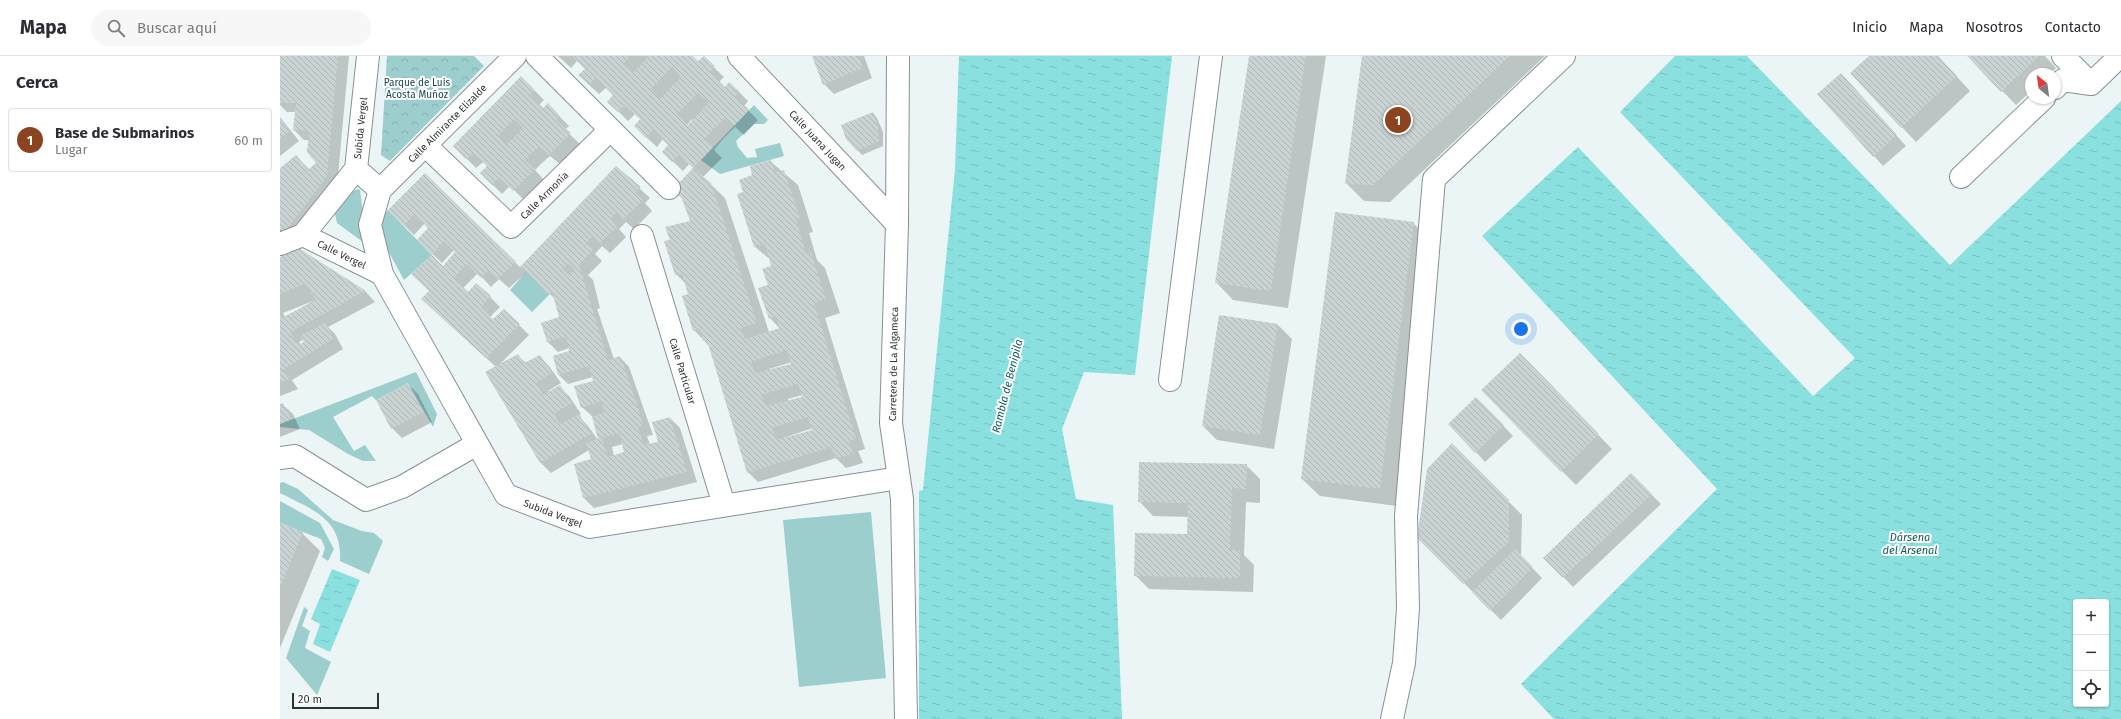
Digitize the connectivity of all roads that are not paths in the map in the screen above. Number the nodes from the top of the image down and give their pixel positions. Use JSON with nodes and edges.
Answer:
{"nodes":[{"id":1,"x":368,"y":56,"type":"edge"},
{"id":2,"x":515,"y":56,"type":"edge"},
{"id":3,"x":537,"y":56,"type":"edge"},
{"id":4,"x":739,"y":56,"type":"edge"},
{"id":5,"x":898,"y":56,"type":"edge"},
{"id":6,"x":1211,"y":56,"type":"edge"},
{"id":7,"x":1564,"y":56,"type":"edge"},
{"id":8,"x":2063,"y":56,"type":"edge"},
{"id":9,"x":2120,"y":56,"type":"edge"},
{"id":10,"x":2061,"y":82,"type":"edge"},
{"id":11,"x":2091,"y":84,"type":"junction"},
{"id":12,"x":2038,"y":104,"type":"edge"},
{"id":13,"x":610,"y":130,"type":"junction"},
{"id":14,"x":425,"y":145,"type":"junction"},
{"id":15,"x":356,"y":169,"type":"junction"},
{"id":16,"x":1960,"y":177,"type":"dead end"},
{"id":17,"x":669,"y":188,"type":"dead end"},
{"id":18,"x":380,"y":190,"type":"junction"},
{"id":19,"x":897,"y":224,"type":"junction"},
{"id":20,"x":303,"y":235,"type":"junction"},
{"id":21,"x":642,"y":236,"type":"dead end"},
{"id":22,"x":280,"y":244,"type":"edge"},
{"id":23,"x":382,"y":274,"type":"junction"},
{"id":24,"x":1170,"y":380,"type":"dead end"},
{"id":25,"x":477,"y":444,"type":"junction"},
{"id":26,"x":280,"y":458,"type":"edge"},
{"id":27,"x":899,"y":478,"type":"junction"},
{"id":28,"x":724,"y":505,"type":"junction"},
{"id":29,"x":906,"y":719,"type":"edge"},
{"id":30,"x":1392,"y":719,"type":"edge"}],
"edges":[{"from":1,"to":15,"type":"street","name":"Subida Vergel"},
{"from":2,"to":14,"type":"street","name":"Calle Almirante Elizalde"},
{"from":3,"to":13,"type":"street"},
{"from":4,"to":19,"type":"street","name":"Calle Juana Jugan"},
{"from":5,"to":19,"type":"street","name":"Carretera de La Algameca"},
{"from":6,"to":24,"type":"street"},
{"from":7,"to":30,"type":"street"},
{"from":8,"to":11,"type":"street"},
{"from":9,"to":11,"type":"street"},
{"from":10,"to":11,"type":"street"},
{"from":12,"to":16,"type":"street"},
{"from":13,"to":14,"type":"street","name":"Calle Armonía"},
{"from":13,"to":17,"type":"street"},
{"from":14,"to":18,"type":"street","name":"Calle Almirante Elizalde"},
{"from":15,"to":18,"type":"street","name":"Subida Vergel"},
{"from":15,"to":20,"type":"street"},
{"from":18,"to":23,"type":"street","name":"Subida Vergel"},
{"from":19,"to":27,"type":"street","name":"Carretera de La Algameca"},
{"from":20,"to":22,"type":"street"},
{"from":20,"to":23,"type":"street","name":"Calle Vergel"},
{"from":21,"to":28,"type":"street","name":"Calle Particular"},
{"from":23,"to":25,"type":"street","name":"Subida Vergel"},
{"from":25,"to":26,"type":"street"},
{"from":25,"to":28,"type":"street","name":"Subida Vergel"},
{"from":27,"to":28,"type":"street","name":"Subida Vergel"},
{"from":27,"to":29,"type":"street","name":"Carretera de La Algameca"}]}
